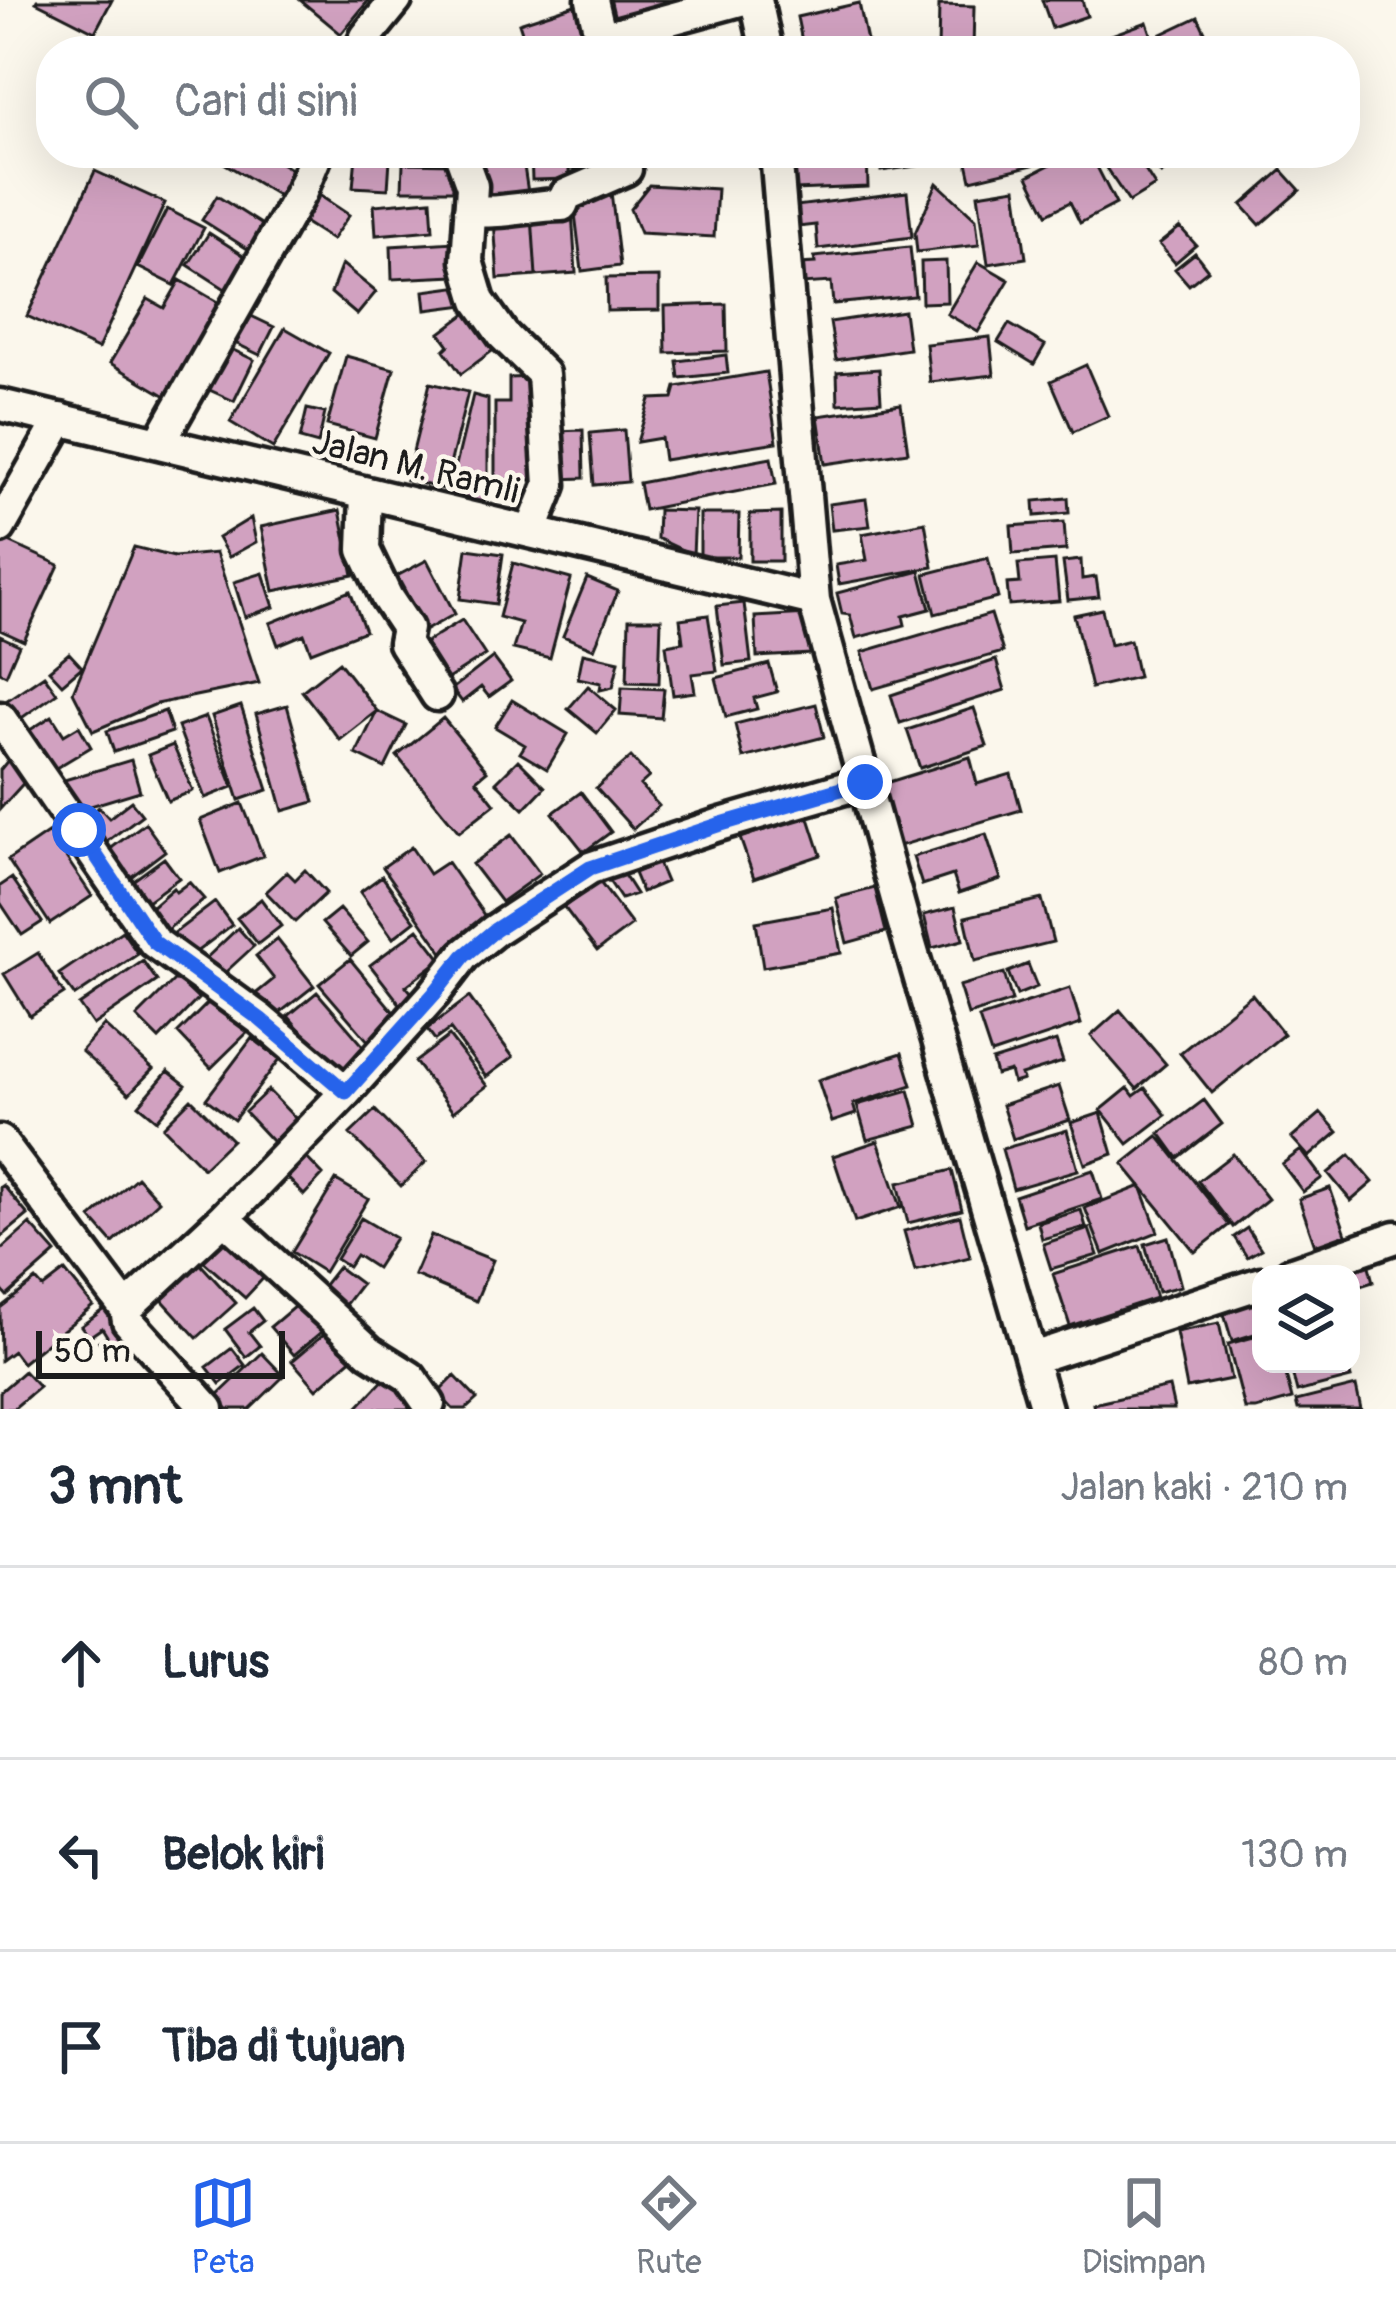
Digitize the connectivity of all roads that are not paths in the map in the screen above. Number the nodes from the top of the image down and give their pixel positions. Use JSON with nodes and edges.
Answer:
{"nodes":[{"id":1,"x":396,"y":0,"type":"edge"},
{"id":2,"x":592,"y":0,"type":"edge"},
{"id":3,"x":740,"y":0,"type":"edge"},
{"id":4,"x":756,"y":0,"type":"edge"},
{"id":5,"x":367,"y":36,"type":"edge"},
{"id":6,"x":601,"y":36,"type":"edge"},
{"id":7,"x":608,"y":36,"type":"edge"},
{"id":8,"x":764,"y":36,"type":"edge"},
{"id":9,"x":311,"y":168,"type":"edge"},
{"id":10,"x":467,"y":168,"type":"edge"},
{"id":11,"x":777,"y":168,"type":"edge"},
{"id":12,"x":626,"y":169,"type":"dead end"},
{"id":13,"x":470,"y":210,"type":"junction"},
{"id":14,"x":0,"y":405,"type":"edge"},
{"id":15,"x":61,"y":419,"type":"junction"},
{"id":16,"x":159,"y":443,"type":"junction"},
{"id":17,"x":366,"y":493,"type":"junction"},
{"id":18,"x":0,"y":527,"type":"edge"},
{"id":19,"x":531,"y":532,"type":"junction"},
{"id":20,"x":814,"y":600,"type":"junction"},
{"id":21,"x":437,"y":695,"type":"dead end"},
{"id":22,"x":0,"y":718,"type":"edge"},
{"id":23,"x":865,"y":782,"type":"junction"},
{"id":24,"x":346,"y":1092,"type":"junction"},
{"id":25,"x":0,"y":1141,"type":"edge"},
{"id":26,"x":224,"y":1218,"type":"junction"},
{"id":27,"x":1396,"y":1237,"type":"edge"},
{"id":28,"x":1316,"y":1265,"type":"edge"},
{"id":29,"x":1252,"y":1286,"type":"edge"},
{"id":30,"x":126,"y":1309,"type":"junction"},
{"id":31,"x":1033,"y":1358,"type":"junction"},
{"id":32,"x":429,"y":1404,"type":"dead end"},
{"id":33,"x":208,"y":1409,"type":"edge"},
{"id":34,"x":1046,"y":1409,"type":"edge"}],
"edges":[{"from":1,"to":5,"type":"street"},
{"from":2,"to":6,"type":"street"},
{"from":3,"to":7,"type":"street"},
{"from":4,"to":8,"type":"street"},
{"from":9,"to":16,"type":"street"},
{"from":10,"to":13,"type":"street"},
{"from":11,"to":20,"type":"street"},
{"from":12,"to":13,"type":"street"},
{"from":13,"to":19,"type":"street"},
{"from":14,"to":15,"type":"street","name":"Jalan M. Ramli"},
{"from":15,"to":16,"type":"street","name":"Jalan M. Ramli"},
{"from":15,"to":18,"type":"street"},
{"from":16,"to":17,"type":"street","name":"Jalan M. Ramli"},
{"from":17,"to":19,"type":"street","name":"Jalan M. Ramli"},
{"from":17,"to":21,"type":"street"},
{"from":19,"to":20,"type":"street","name":"Jalan M. Ramli"},
{"from":20,"to":23,"type":"street"},
{"from":22,"to":24,"type":"street"},
{"from":23,"to":24,"type":"street"},
{"from":23,"to":31,"type":"street"},
{"from":24,"to":26,"type":"street"},
{"from":25,"to":30,"type":"street"},
{"from":26,"to":30,"type":"street"},
{"from":26,"to":32,"type":"street"},
{"from":27,"to":28,"type":"street"},
{"from":29,"to":31,"type":"street"},
{"from":30,"to":33,"type":"street"},
{"from":31,"to":34,"type":"street"}]}
